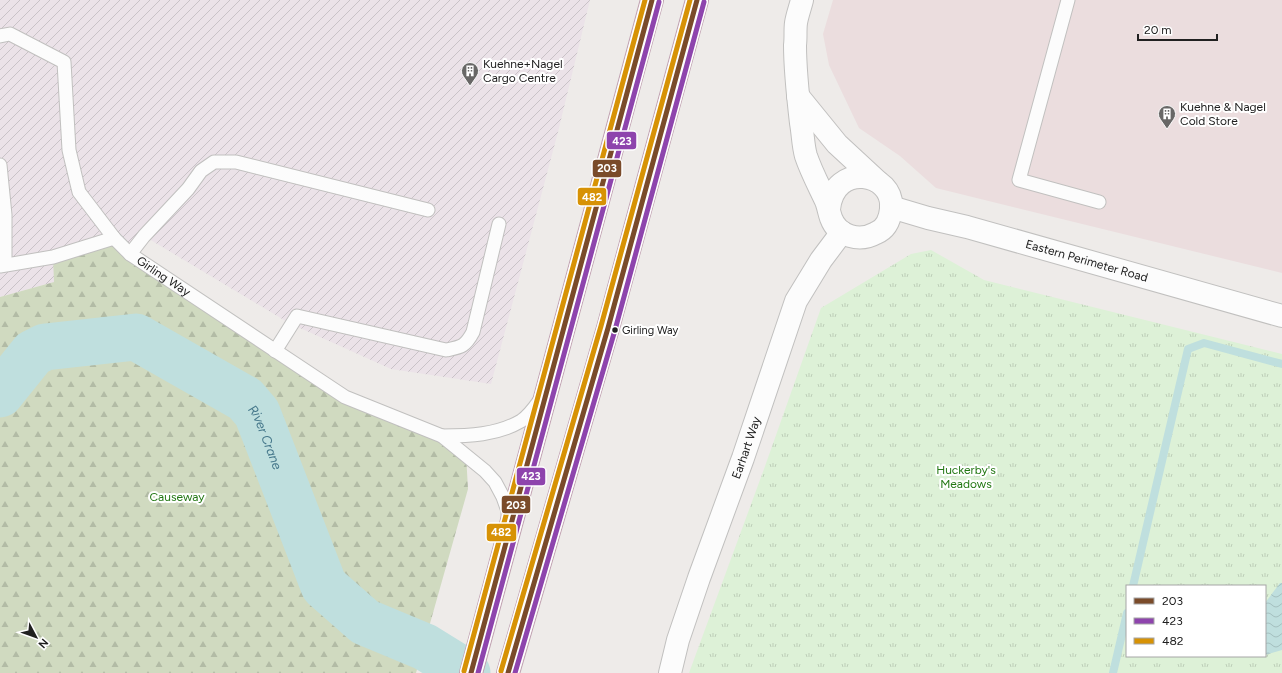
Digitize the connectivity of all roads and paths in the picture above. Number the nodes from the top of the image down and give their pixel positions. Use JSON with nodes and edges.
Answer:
{"nodes":[{"id":1,"x":652,"y":0,"type":"edge"},
{"id":2,"x":697,"y":0,"type":"edge"},
{"id":3,"x":802,"y":0,"type":"edge"},
{"id":4,"x":1068,"y":0,"type":"edge"},
{"id":5,"x":0,"y":36,"type":"edge"},
{"id":6,"x":798,"y":95,"type":"junction"},
{"id":7,"x":0,"y":165,"type":"edge"},
{"id":8,"x":878,"y":182,"type":"junction"},
{"id":9,"x":1099,"y":202,"type":"dead end"},
{"id":10,"x":891,"y":207,"type":"junction"},
{"id":11,"x":829,"y":208,"type":"junction"},
{"id":12,"x":428,"y":210,"type":"dead end"},
{"id":13,"x":499,"y":224,"type":"dead end"},
{"id":14,"x":842,"y":232,"type":"junction"},
{"id":15,"x":114,"y":238,"type":"junction"},
{"id":16,"x":130,"y":254,"type":"junction"},
{"id":17,"x":2,"y":265,"type":"edge"},
{"id":18,"x":1282,"y":316,"type":"edge"},
{"id":19,"x":275,"y":351,"type":"junction"},
{"id":20,"x":549,"y":384,"type":"junction"},
{"id":21,"x":442,"y":436,"type":"junction"},
{"id":22,"x":509,"y":530,"type":"junction"},
{"id":23,"x":510,"y":666,"type":"edge"},
{"id":24,"x":471,"y":673,"type":"edge"},
{"id":25,"x":670,"y":673,"type":"edge"}],
"edges":[{"from":1,"to":20,"type":"highway"},
{"from":2,"to":23,"type":"highway"},
{"from":3,"to":6,"type":"street"},
{"from":4,"to":9,"type":"lane"},
{"from":5,"to":15,"type":"lane","name":"Girling Way"},
{"from":6,"to":8,"type":"street"},
{"from":6,"to":11,"type":"street"},
{"from":7,"to":17,"type":"lane"},
{"from":8,"to":10,"type":"street"},
{"from":8,"to":11,"type":"street"},
{"from":10,"to":14,"type":"street"},
{"from":10,"to":18,"type":"street","name":"Eastern Perimeter Road"},
{"from":11,"to":14,"type":"street"},
{"from":12,"to":16,"type":"lane"},
{"from":13,"to":19,"type":"lane"},
{"from":14,"to":25,"type":"street","name":"Earhart Way"},
{"from":15,"to":16,"type":"lane","name":"Girling Way"},
{"from":15,"to":17,"type":"lane"},
{"from":16,"to":19,"type":"lane","name":"Girling Way"},
{"from":19,"to":21,"type":"lane","name":"Girling Way"},
{"from":20,"to":21,"type":"lane","name":"Girling Way"},
{"from":20,"to":22,"type":"highway"},
{"from":21,"to":22,"type":"lane","name":"Girling Way"},
{"from":22,"to":24,"type":"highway"}]}
